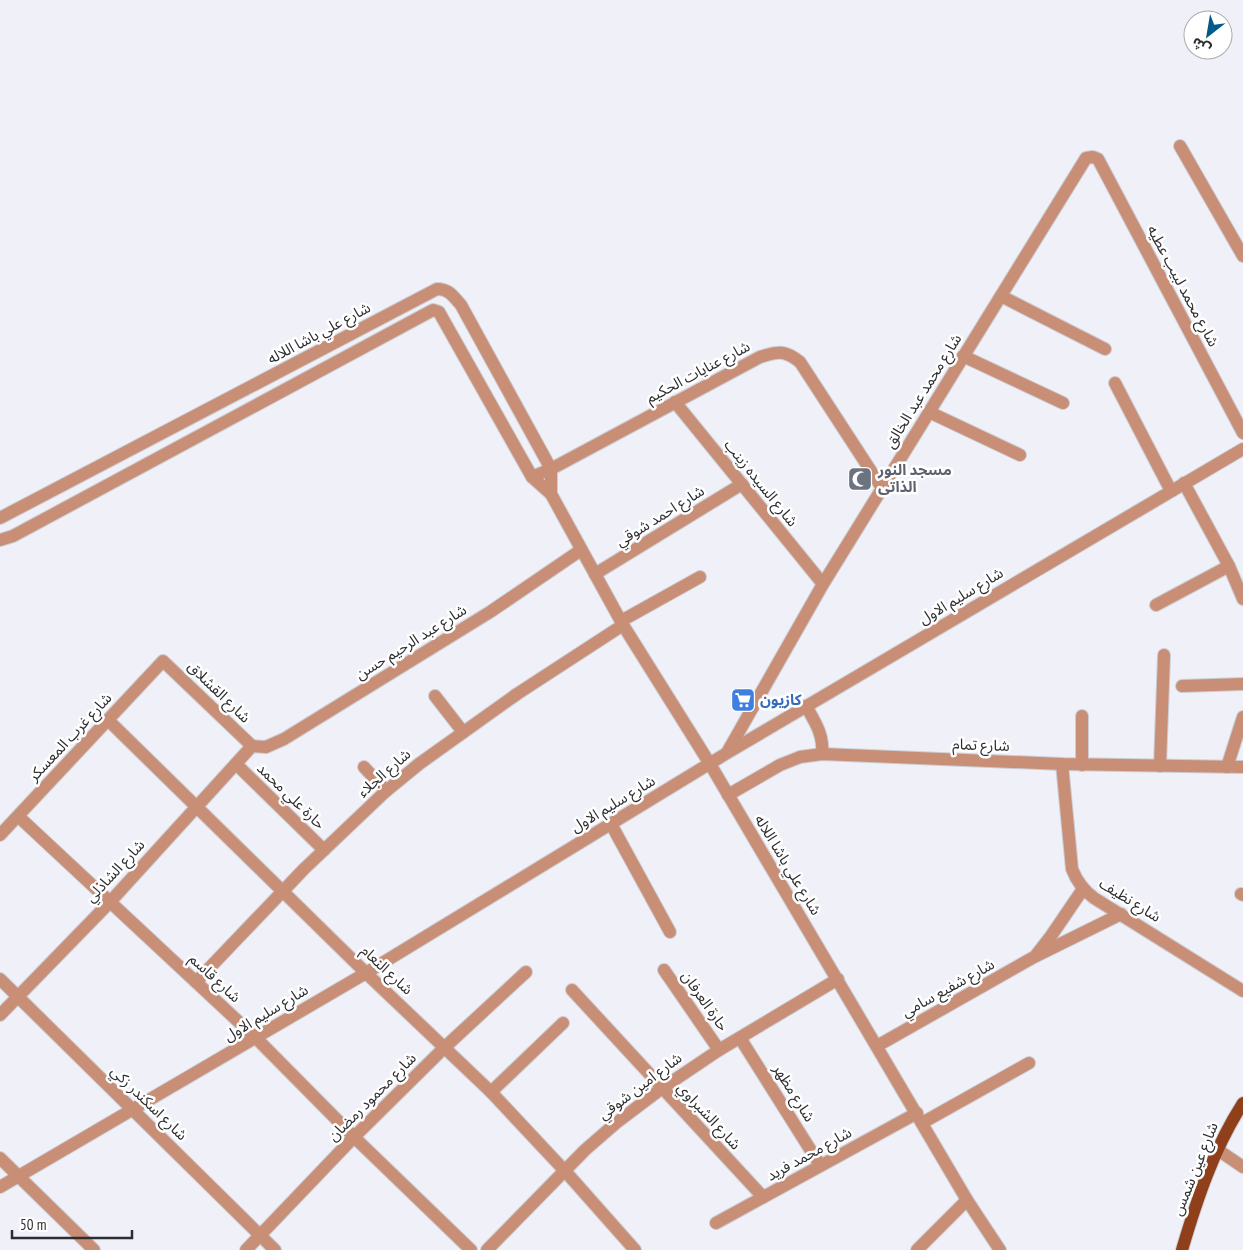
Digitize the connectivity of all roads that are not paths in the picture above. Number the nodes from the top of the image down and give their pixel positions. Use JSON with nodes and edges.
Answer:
{"nodes":[{"id":1,"x":1180,"y":146,"type":"dead end"},
{"id":2,"x":1093,"y":156,"type":"joint"},
{"id":3,"x":1243,"y":256,"type":"edge"},
{"id":4,"x":1000,"y":296,"type":"junction"},
{"id":5,"x":1105,"y":349,"type":"dead end"},
{"id":6,"x":963,"y":356,"type":"junction"},
{"id":7,"x":1115,"y":383,"type":"dead end"},
{"id":8,"x":505,"y":385,"type":"junction"},
{"id":9,"x":486,"y":395,"type":"junction"},
{"id":10,"x":675,"y":402,"type":"junction"},
{"id":11,"x":1063,"y":403,"type":"dead end"},
{"id":12,"x":929,"y":412,"type":"junction"},
{"id":13,"x":1243,"y":433,"type":"edge"},
{"id":14,"x":1243,"y":449,"type":"edge"},
{"id":15,"x":1020,"y":455,"type":"dead end"},
{"id":16,"x":551,"y":468,"type":"junction"},
{"id":17,"x":532,"y":477,"type":"junction"},
{"id":18,"x":1184,"y":483,"type":"junction"},
{"id":19,"x":742,"y":484,"type":"junction"},
{"id":20,"x":882,"y":488,"type":"junction"},
{"id":21,"x":1171,"y":491,"type":"junction"},
{"id":22,"x":551,"y":494,"type":"junction"},
{"id":23,"x":0,"y":518,"type":"edge"},
{"id":24,"x":0,"y":540,"type":"edge"},
{"id":25,"x":581,"y":550,"type":"junction"},
{"id":26,"x":1229,"y":566,"type":"junction"},
{"id":27,"x":595,"y":574,"type":"junction"},
{"id":28,"x":700,"y":577,"type":"dead end"},
{"id":29,"x":823,"y":584,"type":"junction"},
{"id":30,"x":1243,"y":599,"type":"edge"},
{"id":31,"x":1156,"y":605,"type":"dead end"},
{"id":32,"x":622,"y":623,"type":"junction"},
{"id":33,"x":1164,"y":656,"type":"dead end"},
{"id":34,"x":163,"y":661,"type":"joint"},
{"id":35,"x":1243,"y":684,"type":"edge"},
{"id":36,"x":1182,"y":686,"type":"dead end"},
{"id":37,"x":435,"y":696,"type":"dead end"},
{"id":38,"x":806,"y":706,"type":"junction"},
{"id":39,"x":1082,"y":716,"type":"dead end"},
{"id":40,"x":1243,"y":717,"type":"edge"},
{"id":41,"x":108,"y":720,"type":"junction"},
{"id":42,"x":463,"y":732,"type":"junction"},
{"id":43,"x":252,"y":746,"type":"junction"},
{"id":44,"x":727,"y":753,"type":"junction"},
{"id":45,"x":822,"y":754,"type":"junction"},
{"id":46,"x":236,"y":764,"type":"junction"},
{"id":47,"x":710,"y":764,"type":"junction"},
{"id":48,"x":1062,"y":764,"type":"junction"},
{"id":49,"x":1082,"y":765,"type":"junction"},
{"id":50,"x":1160,"y":766,"type":"junction"},
{"id":51,"x":364,"y":767,"type":"dead end"},
{"id":52,"x":1227,"y":767,"type":"junction"},
{"id":53,"x":1243,"y":767,"type":"edge"},
{"id":54,"x":386,"y":791,"type":"junction"},
{"id":55,"x":728,"y":795,"type":"junction"},
{"id":56,"x":197,"y":807,"type":"junction"},
{"id":57,"x":19,"y":817,"type":"junction"},
{"id":58,"x":611,"y":824,"type":"junction"},
{"id":59,"x":0,"y":835,"type":"edge"},
{"id":60,"x":324,"y":850,"type":"junction"},
{"id":61,"x":1083,"y":890,"type":"junction"},
{"id":62,"x":283,"y":891,"type":"junction"},
{"id":63,"x":110,"y":902,"type":"junction"},
{"id":64,"x":1121,"y":914,"type":"junction"},
{"id":65,"x":670,"y":932,"type":"dead end"},
{"id":66,"x":1034,"y":957,"type":"junction"},
{"id":67,"x":664,"y":970,"type":"dead end"},
{"id":68,"x":526,"y":972,"type":"dead end"},
{"id":69,"x":366,"y":973,"type":"junction"},
{"id":70,"x":0,"y":979,"type":"edge"},
{"id":71,"x":838,"y":979,"type":"junction"},
{"id":72,"x":196,"y":982,"type":"junction"},
{"id":73,"x":572,"y":990,"type":"dead end"},
{"id":74,"x":1243,"y":991,"type":"edge"},
{"id":75,"x":17,"y":997,"type":"junction"},
{"id":76,"x":0,"y":1015,"type":"edge"},
{"id":77,"x":564,"y":1023,"type":"dead end"},
{"id":78,"x":256,"y":1038,"type":"junction"},
{"id":79,"x":740,"y":1038,"type":"junction"},
{"id":80,"x":877,"y":1046,"type":"junction"},
{"id":81,"x":445,"y":1047,"type":"junction"},
{"id":82,"x":719,"y":1050,"type":"junction"},
{"id":83,"x":1029,"y":1063,"type":"dead end"},
{"id":84,"x":661,"y":1089,"type":"junction"},
{"id":85,"x":491,"y":1092,"type":"junction"},
{"id":86,"x":1243,"y":1103,"type":"edge"},
{"id":87,"x":132,"y":1110,"type":"junction"},
{"id":88,"x":920,"y":1118,"type":"junction"},
{"id":89,"x":354,"y":1137,"type":"junction"},
{"id":90,"x":1218,"y":1150,"type":"junction"},
{"id":91,"x":0,"y":1158,"type":"edge"},
{"id":92,"x":820,"y":1165,"type":"junction"},
{"id":93,"x":1243,"y":1168,"type":"edge"},
{"id":94,"x":565,"y":1171,"type":"junction"},
{"id":95,"x":19,"y":1176,"type":"junction"},
{"id":96,"x":0,"y":1187,"type":"edge"},
{"id":97,"x":763,"y":1197,"type":"junction"},
{"id":98,"x":967,"y":1200,"type":"junction"},
{"id":99,"x":716,"y":1223,"type":"dead end"},
{"id":100,"x":260,"y":1236,"type":"junction"},
{"id":101,"x":92,"y":1249,"type":"edge"},
{"id":102,"x":246,"y":1250,"type":"edge"},
{"id":103,"x":275,"y":1250,"type":"edge"},
{"id":104,"x":471,"y":1250,"type":"edge"},
{"id":105,"x":487,"y":1250,"type":"edge"},
{"id":106,"x":635,"y":1250,"type":"edge"},
{"id":107,"x":917,"y":1250,"type":"edge"},
{"id":108,"x":1000,"y":1250,"type":"edge"},
{"id":109,"x":1182,"y":1250,"type":"edge"}],
"edges":[{"from":1,"to":3,"type":"street"},
{"from":2,"to":4,"type":"street","name":"شارع محمد عبد الخالق"},
{"from":2,"to":13,"type":"street","name":"شارع محمد لبيب عطيه"},
{"from":4,"to":5,"type":"street"},
{"from":4,"to":6,"type":"street","name":"شارع محمد عبد الخالق"},
{"from":6,"to":11,"type":"street"},
{"from":6,"to":12,"type":"street","name":"شارع محمد عبد الخالق"},
{"from":7,"to":21,"type":"street"},
{"from":8,"to":9,"type":"street"},
{"from":8,"to":16,"type":"street","name":"شارع علي باشا اللاله"},
{"from":8,"to":23,"type":"street","name":"شارع علي باشا اللاله"},
{"from":9,"to":17,"type":"street","name":"شارع علي باشا اللاله"},
{"from":9,"to":24,"type":"street","name":"شارع علي باشا اللاله"},
{"from":10,"to":16,"type":"street","name":"شارع عنايات الحكيم"},
{"from":10,"to":19,"type":"street","name":"شارع السيده زينب"},
{"from":10,"to":20,"type":"street","name":"شارع عنايات الحكيم"},
{"from":12,"to":15,"type":"street"},
{"from":12,"to":20,"type":"street","name":"شارع محمد عبد الخالق"},
{"from":14,"to":18,"type":"street","name":"شارع سليم الاول"},
{"from":16,"to":17,"type":"street","name":"شارع عنايات الحكيم"},
{"from":16,"to":22,"type":"street","name":"شارع علي باشا اللاله"},
{"from":17,"to":22,"type":"street","name":"شارع علي باشا اللاله"},
{"from":18,"to":21,"type":"street","name":"شارع سليم الاول"},
{"from":18,"to":26,"type":"street"},
{"from":19,"to":27,"type":"street","name":"شارع احمد شوقي"},
{"from":19,"to":29,"type":"street","name":"شارع السيده زينب"},
{"from":20,"to":29,"type":"street","name":"شارع محمد عبد الخالق"},
{"from":21,"to":38,"type":"street","name":"شارع سليم الاول"},
{"from":22,"to":25,"type":"street","name":"شارع علي باشا اللاله"},
{"from":25,"to":27,"type":"street","name":"شارع علي باشا اللاله"},
{"from":25,"to":43,"type":"street","name":"شارع عبد الرحيم حسن"},
{"from":26,"to":30,"type":"street"},
{"from":26,"to":31,"type":"street"},
{"from":27,"to":32,"type":"street","name":"شارع علي باشا اللاله"},
{"from":28,"to":32,"type":"street","name":"شارع الجلاء"},
{"from":29,"to":44,"type":"street","name":"شارع محمد عبد الخالق"},
{"from":32,"to":42,"type":"street","name":"شارع الجلاء"},
{"from":32,"to":47,"type":"street","name":"شارع علي باشا اللاله"},
{"from":33,"to":50,"type":"street"},
{"from":34,"to":41,"type":"street","name":"شارع غرب المعسكر"},
{"from":34,"to":43,"type":"street","name":"شارع القشلاق"},
{"from":35,"to":36,"type":"street"},
{"from":37,"to":42,"type":"street"},
{"from":38,"to":44,"type":"street","name":"شارع سليم الاول"},
{"from":38,"to":45,"type":"street"},
{"from":39,"to":49,"type":"street"},
{"from":40,"to":52,"type":"street"},
{"from":41,"to":56,"type":"street","name":"شارع النعام"},
{"from":41,"to":57,"type":"street","name":"شارع غرب المعسكر"},
{"from":42,"to":54,"type":"street","name":"شارع الجلاء"},
{"from":43,"to":46,"type":"street","name":"شارع الشاذلي"},
{"from":44,"to":47,"type":"street","name":"شارع سليم الاول"},
{"from":45,"to":48,"type":"street","name":"شارع تمام"},
{"from":45,"to":55,"type":"street","name":"شارع تمام"},
{"from":46,"to":56,"type":"street","name":"شارع الشاذلي"},
{"from":46,"to":60,"type":"street","name":"حارة علي محمد"},
{"from":47,"to":55,"type":"street","name":"شارع علي باشا اللاله"},
{"from":47,"to":58,"type":"street","name":"شارع سليم الاول"},
{"from":48,"to":49,"type":"street","name":"شارع تمام"},
{"from":48,"to":61,"type":"street","name":"شارع نظيف"},
{"from":49,"to":50,"type":"street","name":"شارع تمام"},
{"from":50,"to":52,"type":"street","name":"شارع تمام"},
{"from":51,"to":54,"type":"street"},
{"from":52,"to":53,"type":"street","name":"شارع تمام"},
{"from":54,"to":60,"type":"street","name":"شارع الجلاء"},
{"from":55,"to":71,"type":"street","name":"شارع علي باشا اللاله"},
{"from":56,"to":62,"type":"street","name":"شارع النعام"},
{"from":56,"to":63,"type":"street","name":"شارع الشاذلي"},
{"from":57,"to":59,"type":"street","name":"شارع غرب المعسكر"},
{"from":57,"to":63,"type":"street","name":"شارع قاسم"},
{"from":58,"to":65,"type":"street"},
{"from":58,"to":69,"type":"street","name":"شارع سليم الاول"},
{"from":60,"to":62,"type":"street","name":"شارع الجلاء"},
{"from":61,"to":64,"type":"street","name":"شارع نظيف"},
{"from":61,"to":66,"type":"street","name":"شارع شفيع سامي"},
{"from":62,"to":69,"type":"street","name":"شارع النعام"},
{"from":62,"to":72,"type":"street","name":"شارع الجلاء"},
{"from":63,"to":72,"type":"street","name":"شارع قاسم"},
{"from":63,"to":75,"type":"street","name":"شارع الشاذلي"},
{"from":64,"to":66,"type":"street","name":"شارع شفيع سامي"},
{"from":64,"to":74,"type":"street","name":"شارع نظيف"},
{"from":66,"to":80,"type":"street","name":"شارع شفيع سامي"},
{"from":67,"to":82,"type":"street","name":"حارة العرفان"},
{"from":68,"to":81,"type":"street","name":"شارع محمود رمضان"},
{"from":69,"to":78,"type":"street","name":"شارع سليم الاول"},
{"from":69,"to":81,"type":"street","name":"شارع النعام"},
{"from":70,"to":75,"type":"street","name":"شارع اسكندر زكي"},
{"from":71,"to":79,"type":"street","name":"شارع امين شوقي"},
{"from":71,"to":80,"type":"street","name":"شارع علي باشا اللاله"},
{"from":72,"to":78,"type":"street","name":"شارع قاسم"},
{"from":73,"to":84,"type":"street","name":"شارع الشبراوي"},
{"from":75,"to":76,"type":"street","name":"شارع الشاذلي"},
{"from":75,"to":87,"type":"street","name":"شارع اسكندر زكي"},
{"from":77,"to":85,"type":"street"},
{"from":78,"to":87,"type":"street","name":"شارع سليم الاول"},
{"from":78,"to":89,"type":"street","name":"شارع قاسم"},
{"from":79,"to":82,"type":"street","name":"شارع امين شوقي"},
{"from":79,"to":92,"type":"street","name":"شارع مظهر"},
{"from":80,"to":88,"type":"street","name":"شارع علي باشا اللاله"},
{"from":81,"to":85,"type":"street","name":"شارع النعام"},
{"from":81,"to":89,"type":"street","name":"شارع محمود رمضان"},
{"from":82,"to":84,"type":"street","name":"شارع امين شوقي"},
{"from":83,"to":88,"type":"street","name":"شارع محمد فريد"},
{"from":84,"to":94,"type":"street","name":"شارع امين شوقي"},
{"from":84,"to":97,"type":"street","name":"شارع الشبراوي"},
{"from":85,"to":94,"type":"street","name":"شارع النعام"},
{"from":86,"to":90,"type":"main road","name":"شارع عين شمس"},
{"from":87,"to":95,"type":"street","name":"شارع سليم الاول"},
{"from":87,"to":100,"type":"street","name":"شارع اسكندر زكي"},
{"from":88,"to":92,"type":"street","name":"شارع محمد فريد"},
{"from":88,"to":98,"type":"street","name":"شارع علي باشا اللاله"},
{"from":89,"to":100,"type":"street","name":"شارع محمود رمضان"},
{"from":89,"to":104,"type":"street","name":"شارع قاسم"},
{"from":90,"to":93,"type":"street"},
{"from":90,"to":109,"type":"main road","name":"شارع عين شمس"},
{"from":91,"to":95,"type":"street"},
{"from":92,"to":97,"type":"street","name":"شارع محمد فريد"},
{"from":94,"to":105,"type":"street","name":"شارع امين شوقي"},
{"from":94,"to":106,"type":"street","name":"شارع النعام"},
{"from":95,"to":96,"type":"street","name":"شارع سليم الاول"},
{"from":95,"to":101,"type":"street"},
{"from":97,"to":99,"type":"street","name":"شارع محمد فريد"},
{"from":98,"to":107,"type":"street"},
{"from":98,"to":108,"type":"street","name":"شارع علي باشا اللاله"},
{"from":100,"to":102,"type":"street","name":"شارع محمود رمضان"},
{"from":100,"to":103,"type":"street","name":"شارع اسكندر زكي"}]}
